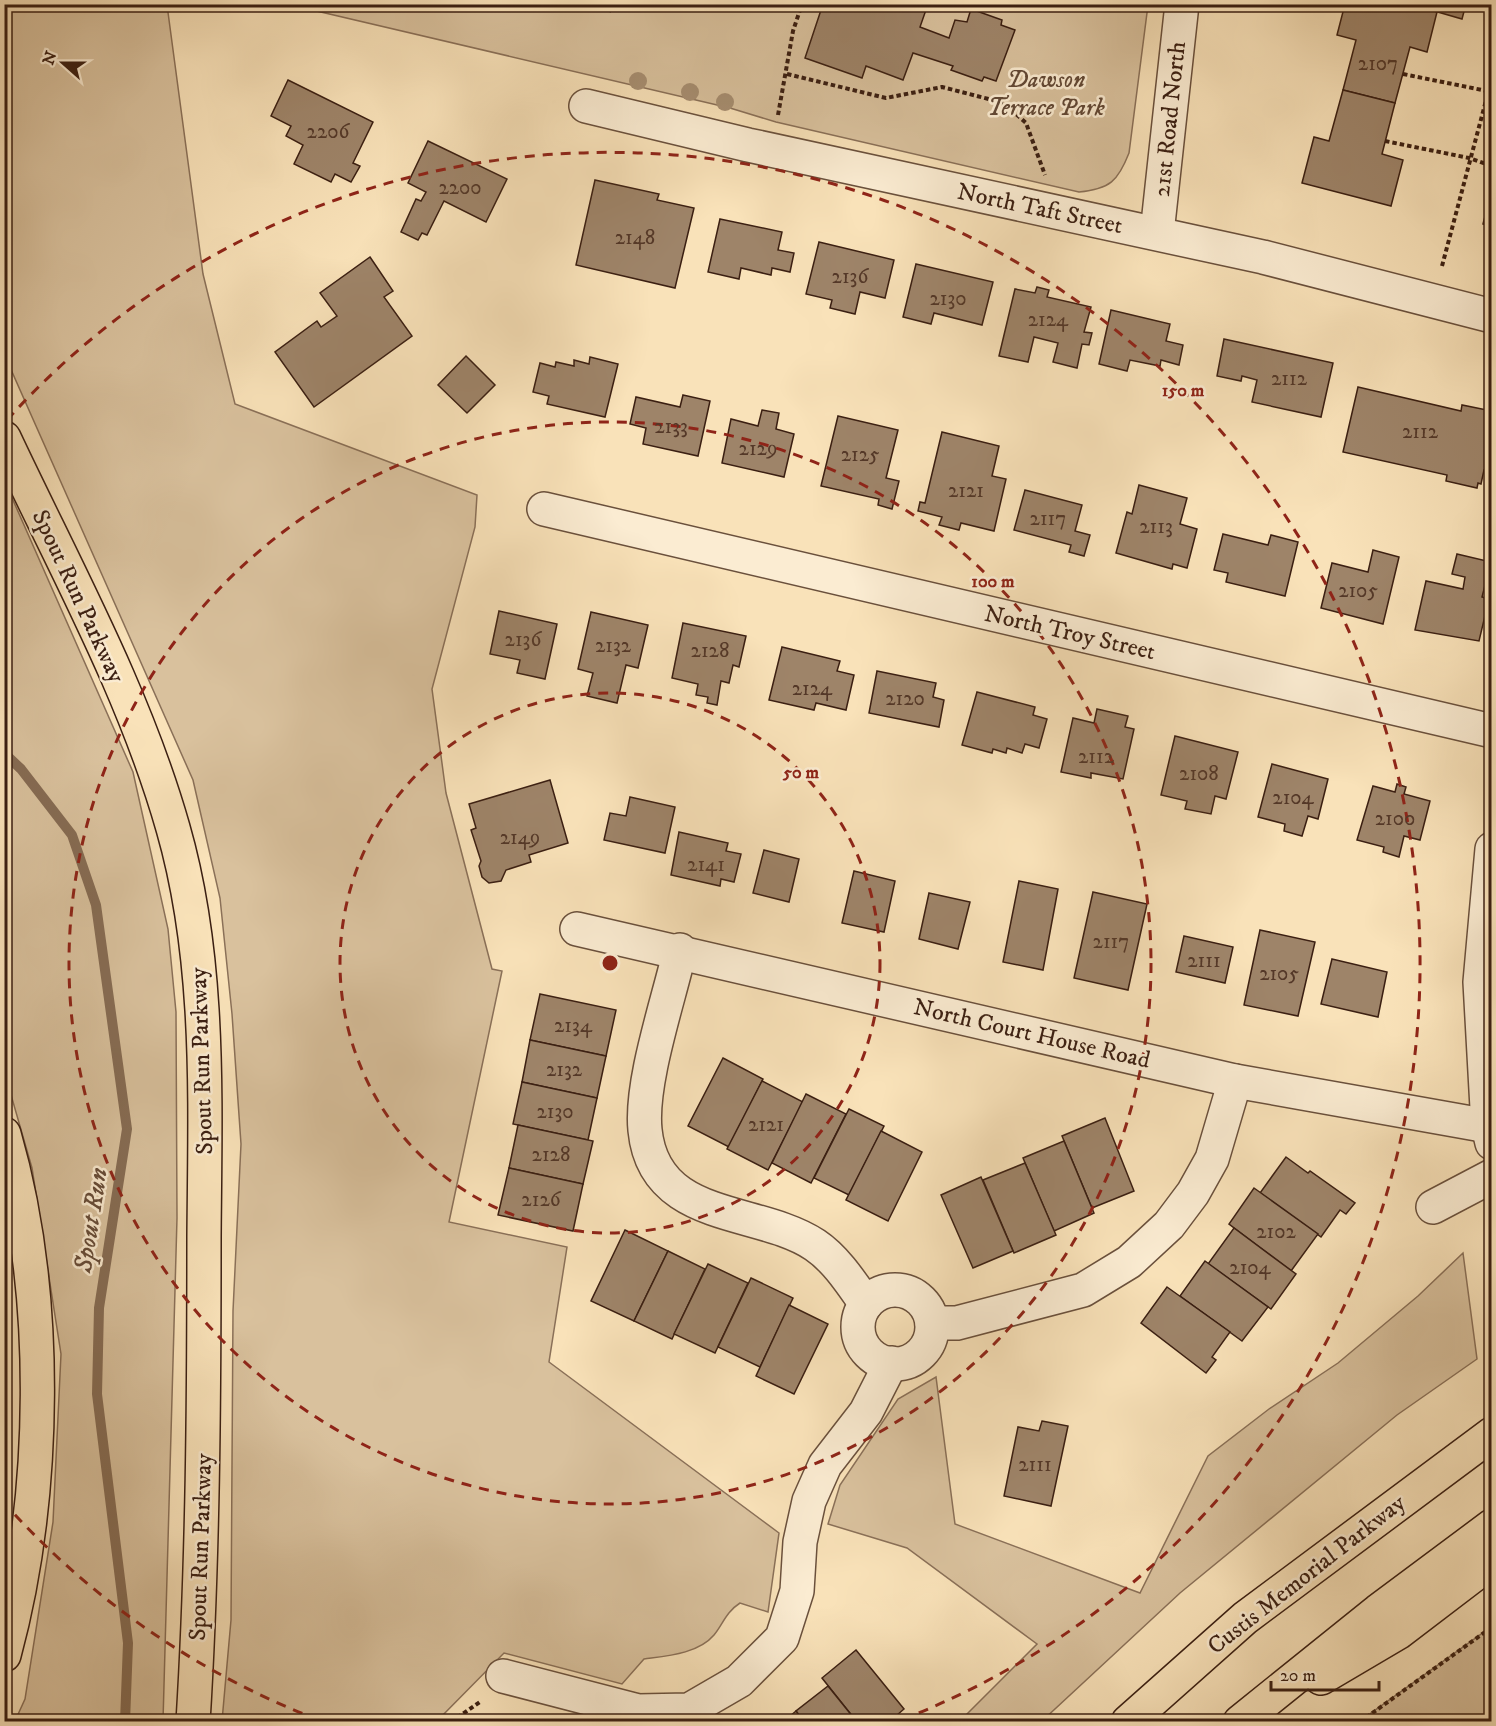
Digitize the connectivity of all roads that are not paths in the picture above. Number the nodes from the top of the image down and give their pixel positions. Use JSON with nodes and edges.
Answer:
{"nodes":[{"id":1,"x":1182,"y":4,"type":"edge"},
{"id":2,"x":586,"y":106,"type":"dead end"},
{"id":3,"x":1157,"y":233,"type":"junction"},
{"id":4,"x":1491,"y":316,"type":"edge"},
{"id":5,"x":4,"y":438,"type":"edge"},
{"id":6,"x":544,"y":509,"type":"dead end"},
{"id":7,"x":1491,"y":731,"type":"edge"},
{"id":8,"x":1491,"y":849,"type":"edge"},
{"id":9,"x":578,"y":929,"type":"dead end"},
{"id":10,"x":680,"y":950,"type":"junction"},
{"id":11,"x":1235,"y":1081,"type":"junction"},
{"id":12,"x":4,"y":1134,"type":"edge"},
{"id":13,"x":1490,"y":1134,"type":"edge"},
{"id":14,"x":1491,"y":1176,"type":"edge"},
{"id":15,"x":1433,"y":1207,"type":"dead end"},
{"id":16,"x":866,"y":1304,"type":"junction"},
{"id":17,"x":932,"y":1323,"type":"junction"},
{"id":18,"x":891,"y":1364,"type":"junction"},
{"id":19,"x":1491,"y":1434,"type":"edge"},
{"id":20,"x":1491,"y":1526,"type":"edge"},
{"id":21,"x":1491,"y":1561,"type":"edge"},
{"id":22,"x":4,"y":1655,"type":"edge"},
{"id":23,"x":503,"y":1676,"type":"dead end"},
{"id":24,"x":193,"y":1722,"type":"edge"},
{"id":25,"x":1128,"y":1722,"type":"edge"},
{"id":26,"x":1240,"y":1722,"type":"edge"},
{"id":27,"x":1247,"y":1722,"type":"edge"}],
"edges":[{"from":1,"to":3,"type":"street","name":"21st Road North"},
{"from":2,"to":3,"type":"street","name":"North Taft Street"},
{"from":3,"to":4,"type":"street","name":"North Taft Street"},
{"from":5,"to":24,"type":"highway","name":"Spout Run Parkway"},
{"from":6,"to":7,"type":"street","name":"North Troy Street"},
{"from":8,"to":13,"type":"street"},
{"from":9,"to":10,"type":"street","name":"North Court House Road"},
{"from":10,"to":11,"type":"street","name":"North Court House Road"},
{"from":10,"to":16,"type":"street"},
{"from":11,"to":13,"type":"street","name":"North Court House Road"},
{"from":11,"to":17,"type":"street"},
{"from":12,"to":22,"type":"highway"},
{"from":14,"to":15,"type":"street"},
{"from":16,"to":17,"type":"street"},
{"from":16,"to":18,"type":"street"},
{"from":17,"to":18,"type":"street"},
{"from":18,"to":23,"type":"street"},
{"from":19,"to":25,"type":"highway","name":"Custis Memorial Parkway"},
{"from":20,"to":26,"type":"highway"},
{"from":21,"to":27,"type":"highway"}]}
